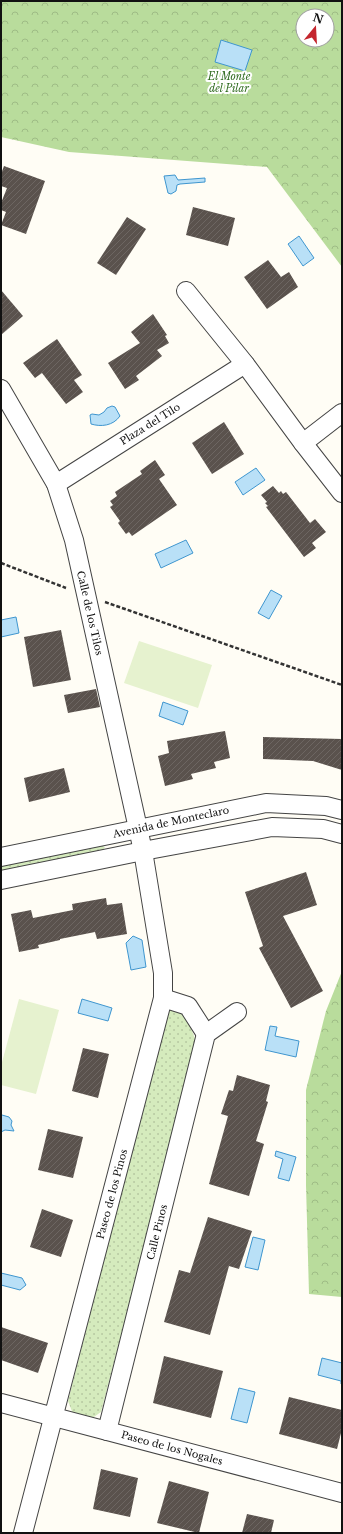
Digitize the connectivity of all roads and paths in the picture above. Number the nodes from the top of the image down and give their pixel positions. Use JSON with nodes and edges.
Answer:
{"nodes":[{"id":1,"x":186,"y":291,"type":"dead end"},
{"id":2,"x":245,"y":364,"type":"junction"},
{"id":3,"x":1,"y":389,"type":"edge"},
{"id":4,"x":342,"y":413,"type":"edge"},
{"id":5,"x":303,"y":443,"type":"junction"},
{"id":6,"x":56,"y":484,"type":"junction"},
{"id":7,"x":342,"y":493,"type":"edge"},
{"id":8,"x":1,"y":563,"type":"edge"},
{"id":9,"x":87,"y":595,"type":"junction"},
{"id":10,"x":342,"y":686,"type":"edge"},
{"id":11,"x":342,"y":810,"type":"edge"},
{"id":12,"x":138,"y":829,"type":"junction"},
{"id":13,"x":342,"y":834,"type":"edge"},
{"id":14,"x":143,"y":851,"type":"junction"},
{"id":15,"x":1,"y":857,"type":"edge"},
{"id":16,"x":1,"y":880,"type":"edge"},
{"id":17,"x":163,"y":998,"type":"junction"},
{"id":18,"x":237,"y":1012,"type":"dead end"},
{"id":19,"x":206,"y":1034,"type":"junction"},
{"id":20,"x":1,"y":1403,"type":"edge"},
{"id":21,"x":53,"y":1417,"type":"junction"},
{"id":22,"x":107,"y":1431,"type":"junction"},
{"id":23,"x":342,"y":1492,"type":"edge"},
{"id":24,"x":23,"y":1533,"type":"edge"}],
"edges":[{"from":1,"to":2,"type":"street"},
{"from":2,"to":5,"type":"street"},
{"from":2,"to":6,"type":"street","name":"Plaza del Tilo"},
{"from":3,"to":6,"type":"street","name":"Calle de los Tilos"},
{"from":4,"to":5,"type":"street"},
{"from":5,"to":7,"type":"street"},
{"from":6,"to":9,"type":"street","name":"Calle de los Tilos"},
{"from":8,"to":9,"type":"path"},
{"from":9,"to":10,"type":"path"},
{"from":9,"to":12,"type":"street","name":"Calle de los Tilos"},
{"from":11,"to":12,"type":"street","name":"Avenida de Monteclaro"},
{"from":12,"to":14,"type":"street","name":"Calle de los Tilos"},
{"from":12,"to":15,"type":"street","name":"Avenida de Monteclaro"},
{"from":13,"to":14,"type":"street"},
{"from":14,"to":16,"type":"street"},
{"from":14,"to":17,"type":"street","name":"Paseo de los Pinos"},
{"from":17,"to":19,"type":"street"},
{"from":17,"to":21,"type":"street","name":"Paseo de los Pinos"},
{"from":18,"to":19,"type":"street"},
{"from":19,"to":22,"type":"street","name":"Calle Pinos"},
{"from":20,"to":21,"type":"street","name":"Paseo de los Nogales"},
{"from":21,"to":22,"type":"street","name":"Paseo de los Nogales"},
{"from":21,"to":24,"type":"street","name":"Paseo de los Pinos"},
{"from":22,"to":23,"type":"street","name":"Paseo de los Nogales"}]}
